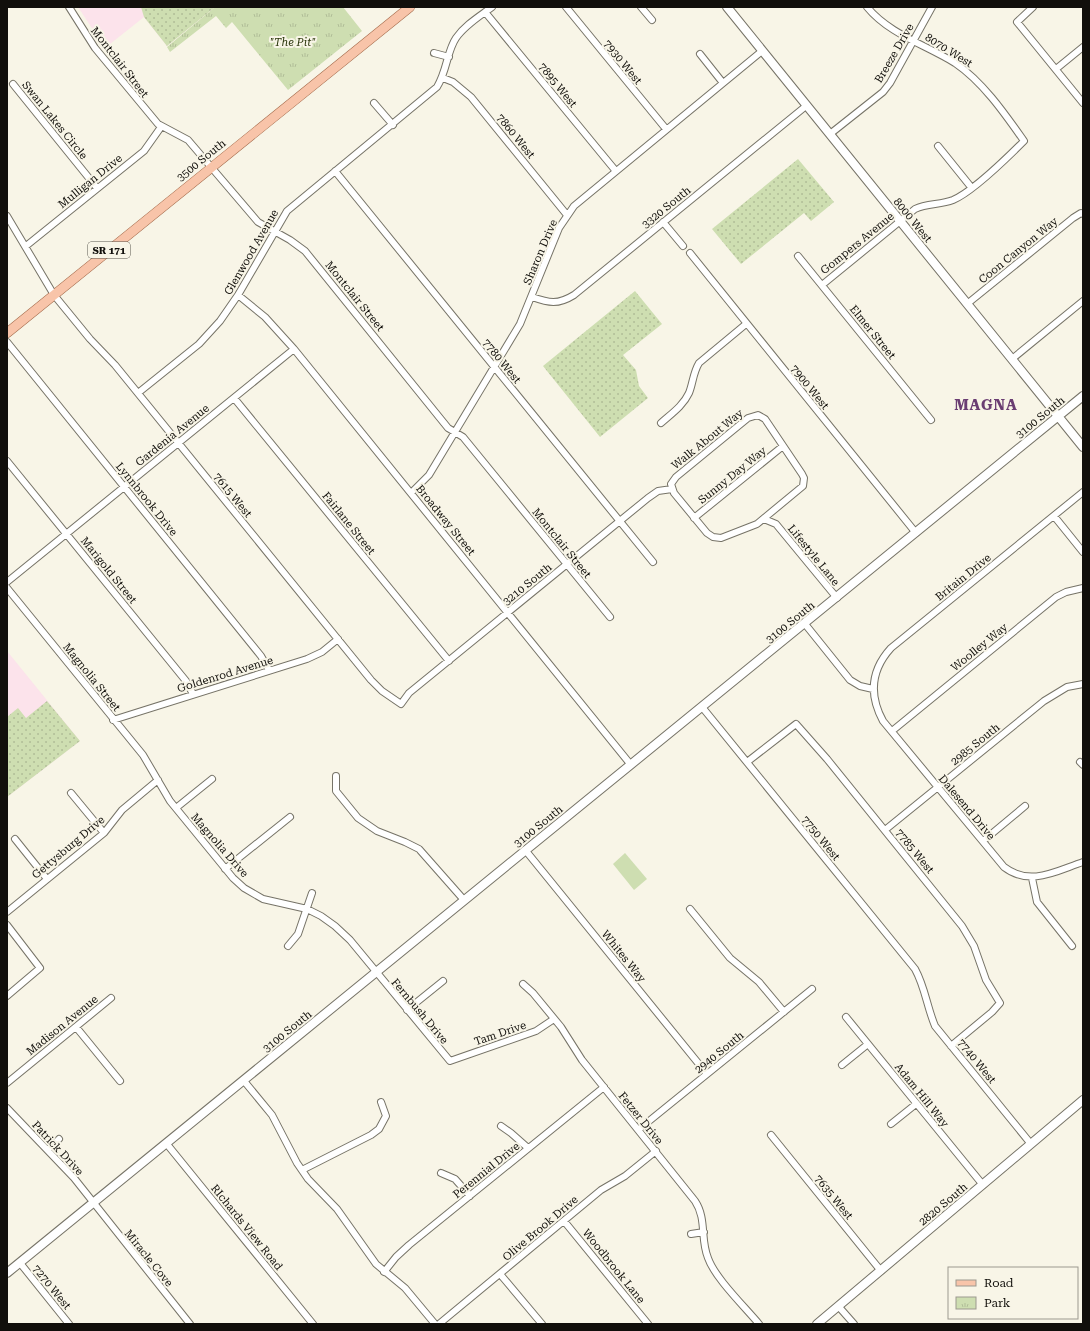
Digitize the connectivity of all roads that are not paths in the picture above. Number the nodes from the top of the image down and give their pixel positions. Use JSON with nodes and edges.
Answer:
{"nodes":[{"id":1,"x":69,"y":7,"type":"edge"},
{"id":2,"x":410,"y":7,"type":"edge"},
{"id":3,"x":492,"y":7,"type":"edge"},
{"id":4,"x":566,"y":7,"type":"edge"},
{"id":5,"x":641,"y":7,"type":"edge"},
{"id":6,"x":727,"y":7,"type":"edge"},
{"id":7,"x":867,"y":7,"type":"edge"},
{"id":8,"x":932,"y":7,"type":"edge"},
{"id":9,"x":1033,"y":7,"type":"edge"},
{"id":10,"x":485,"y":12,"type":"junction"},
{"id":11,"x":652,"y":20,"type":"dead end"},
{"id":12,"x":913,"y":40,"type":"junction"},
{"id":13,"x":1083,"y":47,"type":"edge"},
{"id":14,"x":762,"y":50,"type":"junction"},
{"id":15,"x":434,"y":53,"type":"dead end"},
{"id":16,"x":700,"y":54,"type":"dead end"},
{"id":17,"x":449,"y":57,"type":"junction"},
{"id":18,"x":1056,"y":68,"type":"junction"},
{"id":19,"x":443,"y":78,"type":"junction"},
{"id":20,"x":723,"y":82,"type":"junction"},
{"id":21,"x":12,"y":84,"type":"dead end"},
{"id":22,"x":374,"y":103,"type":"dead end"},
{"id":23,"x":1083,"y":103,"type":"edge"},
{"id":24,"x":806,"y":106,"type":"junction"},
{"id":25,"x":393,"y":125,"type":"junction"},
{"id":26,"x":161,"y":127,"type":"junction"},
{"id":27,"x":666,"y":129,"type":"junction"},
{"id":28,"x":830,"y":134,"type":"junction"},
{"id":29,"x":1024,"y":141,"type":"joint"},
{"id":30,"x":938,"y":146,"type":"dead end"},
{"id":31,"x":211,"y":167,"type":"junction"},
{"id":32,"x":615,"y":170,"type":"junction"},
{"id":33,"x":335,"y":171,"type":"junction"},
{"id":34,"x":971,"y":187,"type":"junction"},
{"id":35,"x":98,"y":188,"type":"junction"},
{"id":36,"x":1082,"y":213,"type":"edge"},
{"id":37,"x":567,"y":215,"type":"junction"},
{"id":38,"x":7,"y":216,"type":"edge"},
{"id":39,"x":900,"y":221,"type":"junction"},
{"id":40,"x":664,"y":222,"type":"junction"},
{"id":41,"x":273,"y":232,"type":"junction"},
{"id":42,"x":26,"y":246,"type":"junction"},
{"id":43,"x":683,"y":246,"type":"dead end"},
{"id":44,"x":690,"y":253,"type":"dead end"},
{"id":45,"x":798,"y":256,"type":"dead end"},
{"id":46,"x":822,"y":284,"type":"junction"},
{"id":47,"x":54,"y":295,"type":"junction"},
{"id":48,"x":238,"y":295,"type":"junction"},
{"id":49,"x":532,"y":297,"type":"junction"},
{"id":50,"x":1083,"y":301,"type":"edge"},
{"id":51,"x":967,"y":304,"type":"junction"},
{"id":52,"x":746,"y":324,"type":"junction"},
{"id":53,"x":7,"y":333,"type":"edge"},
{"id":54,"x":7,"y":342,"type":"edge"},
{"id":55,"x":294,"y":349,"type":"junction"},
{"id":56,"x":1012,"y":359,"type":"junction"},
{"id":57,"x":495,"y":368,"type":"junction"},
{"id":58,"x":138,"y":393,"type":"junction"},
{"id":59,"x":1083,"y":396,"type":"edge"},
{"id":60,"x":234,"y":398,"type":"junction"},
{"id":61,"x":1058,"y":416,"type":"junction"},
{"id":62,"x":931,"y":420,"type":"dead end"},
{"id":63,"x":661,"y":423,"type":"dead end"},
{"id":64,"x":455,"y":432,"type":"junction"},
{"id":65,"x":178,"y":443,"type":"junction"},
{"id":66,"x":783,"y":446,"type":"junction"},
{"id":67,"x":1083,"y":447,"type":"edge"},
{"id":68,"x":7,"y":461,"type":"edge"},
{"id":69,"x":125,"y":486,"type":"junction"},
{"id":70,"x":671,"y":486,"type":"junction"},
{"id":71,"x":1083,"y":492,"type":"edge"},
{"id":72,"x":411,"y":493,"type":"junction"},
{"id":73,"x":776,"y":509,"type":"junction"},
{"id":74,"x":1054,"y":516,"type":"junction"},
{"id":75,"x":694,"y":518,"type":"junction"},
{"id":76,"x":764,"y":519,"type":"junction"},
{"id":77,"x":620,"y":520,"type":"junction"},
{"id":78,"x":776,"y":524,"type":"junction"},
{"id":79,"x":66,"y":533,"type":"junction"},
{"id":80,"x":916,"y":533,"type":"junction"},
{"id":81,"x":1083,"y":552,"type":"edge"},
{"id":82,"x":653,"y":562,"type":"dead end"},
{"id":83,"x":566,"y":564,"type":"junction"},
{"id":84,"x":7,"y":582,"type":"edge"},
{"id":85,"x":7,"y":588,"type":"edge"},
{"id":86,"x":1083,"y":588,"type":"edge"},
{"id":87,"x":837,"y":598,"type":"junction"},
{"id":88,"x":508,"y":612,"type":"junction"},
{"id":89,"x":610,"y":617,"type":"dead end"},
{"id":90,"x":805,"y":624,"type":"junction"},
{"id":91,"x":338,"y":639,"type":"junction"},
{"id":92,"x":448,"y":661,"type":"junction"},
{"id":93,"x":269,"y":670,"type":"junction"},
{"id":94,"x":1083,"y":684,"type":"edge"},
{"id":95,"x":873,"y":689,"type":"junction"},
{"id":96,"x":193,"y":694,"type":"junction"},
{"id":97,"x":401,"y":704,"type":"joint"},
{"id":98,"x":702,"y":707,"type":"junction"},
{"id":99,"x":113,"y":720,"type":"junction"},
{"id":100,"x":892,"y":731,"type":"junction"},
{"id":101,"x":747,"y":762,"type":"junction"},
{"id":102,"x":631,"y":765,"type":"junction"},
{"id":103,"x":336,"y":776,"type":"dead end"},
{"id":104,"x":212,"y":779,"type":"dead end"},
{"id":105,"x":158,"y":780,"type":"junction"},
{"id":106,"x":939,"y":787,"type":"junction"},
{"id":107,"x":71,"y":793,"type":"dead end"},
{"id":108,"x":1026,"y":806,"type":"dead end"},
{"id":109,"x":176,"y":808,"type":"junction"},
{"id":110,"x":290,"y":817,"type":"dead end"},
{"id":111,"x":885,"y":830,"type":"junction"},
{"id":112,"x":104,"y":833,"type":"junction"},
{"id":113,"x":15,"y":838,"type":"dead end"},
{"id":114,"x":983,"y":841,"type":"junction"},
{"id":115,"x":526,"y":851,"type":"junction"},
{"id":116,"x":1083,"y":862,"type":"edge"},
{"id":117,"x":225,"y":869,"type":"junction"},
{"id":118,"x":1032,"y":878,"type":"junction"},
{"id":119,"x":47,"y":879,"type":"junction"},
{"id":120,"x":312,"y":893,"type":"dead end"},
{"id":121,"x":464,"y":900,"type":"junction"},
{"id":122,"x":307,"y":909,"type":"junction"},
{"id":123,"x":690,"y":909,"type":"dead end"},
{"id":124,"x":7,"y":912,"type":"edge"},
{"id":125,"x":7,"y":925,"type":"edge"},
{"id":126,"x":288,"y":946,"type":"dead end"},
{"id":127,"x":1072,"y":946,"type":"dead end"},
{"id":128,"x":376,"y":973,"type":"junction"},
{"id":129,"x":443,"y":981,"type":"dead end"},
{"id":130,"x":523,"y":984,"type":"dead end"},
{"id":131,"x":922,"y":984,"type":"joint"},
{"id":132,"x":812,"y":989,"type":"dead end"},
{"id":133,"x":7,"y":996,"type":"edge"},
{"id":134,"x":111,"y":998,"type":"dead end"},
{"id":135,"x":407,"y":1010,"type":"junction"},
{"id":136,"x":784,"y":1012,"type":"junction"},
{"id":137,"x":846,"y":1017,"type":"dead end"},
{"id":138,"x":554,"y":1019,"type":"junction"},
{"id":139,"x":76,"y":1027,"type":"junction"},
{"id":140,"x":868,"y":1044,"type":"junction"},
{"id":141,"x":951,"y":1046,"type":"junction"},
{"id":142,"x":450,"y":1061,"type":"joint"},
{"id":143,"x":842,"y":1065,"type":"dead end"},
{"id":144,"x":707,"y":1074,"type":"junction"},
{"id":145,"x":244,"y":1080,"type":"junction"},
{"id":146,"x":120,"y":1081,"type":"dead end"},
{"id":147,"x":7,"y":1082,"type":"edge"},
{"id":148,"x":604,"y":1087,"type":"junction"},
{"id":149,"x":1083,"y":1100,"type":"edge"},
{"id":150,"x":381,"y":1102,"type":"dead end"},
{"id":151,"x":916,"y":1104,"type":"junction"},
{"id":152,"x":7,"y":1108,"type":"edge"},
{"id":153,"x":891,"y":1124,"type":"dead end"},
{"id":154,"x":501,"y":1126,"type":"dead end"},
{"id":155,"x":638,"y":1130,"type":"junction"},
{"id":156,"x":771,"y":1135,"type":"dead end"},
{"id":157,"x":59,"y":1139,"type":"dead end"},
{"id":158,"x":166,"y":1143,"type":"junction"},
{"id":159,"x":1031,"y":1144,"type":"junction"},
{"id":160,"x":528,"y":1148,"type":"junction"},
{"id":161,"x":48,"y":1150,"type":"junction"},
{"id":162,"x":656,"y":1151,"type":"junction"},
{"id":163,"x":302,"y":1170,"type":"junction"},
{"id":164,"x":442,"y":1173,"type":"dead end"},
{"id":165,"x":983,"y":1185,"type":"junction"},
{"id":166,"x":470,"y":1196,"type":"junction"},
{"id":167,"x":93,"y":1204,"type":"junction"},
{"id":168,"x":564,"y":1221,"type":"junction"},
{"id":169,"x":704,"y":1232,"type":"junction"},
{"id":170,"x":691,"y":1234,"type":"dead end"},
{"id":171,"x":20,"y":1263,"type":"junction"},
{"id":172,"x":881,"y":1271,"type":"junction"},
{"id":173,"x":384,"y":1272,"type":"junction"},
{"id":174,"x":7,"y":1273,"type":"edge"},
{"id":175,"x":500,"y":1274,"type":"junction"},
{"id":176,"x":839,"y":1307,"type":"junction"},
{"id":177,"x":69,"y":1324,"type":"edge"},
{"id":178,"x":190,"y":1324,"type":"edge"},
{"id":179,"x":313,"y":1324,"type":"edge"},
{"id":180,"x":435,"y":1324,"type":"edge"},
{"id":181,"x":439,"y":1324,"type":"edge"},
{"id":182,"x":542,"y":1324,"type":"edge"},
{"id":183,"x":648,"y":1324,"type":"edge"},
{"id":184,"x":759,"y":1324,"type":"edge"},
{"id":185,"x":817,"y":1324,"type":"edge"},
{"id":186,"x":854,"y":1324,"type":"edge"}],
"edges":[{"from":1,"to":26,"type":"street","name":"Montclair Street"},
{"from":2,"to":31,"type":"main road","name":"3500 South","number":"SR 171"},
{"from":3,"to":10,"type":"street","name":"Glenwood Avenue"},
{"from":4,"to":27,"type":"street","name":"7930 West"},
{"from":5,"to":11,"type":"street"},
{"from":6,"to":14,"type":"street","name":"8000 West"},
{"from":7,"to":12,"type":"street","name":"8070 West"},
{"from":8,"to":12,"type":"street","name":"Breeze Drive"},
{"from":9,"to":18,"type":"street"},
{"from":10,"to":17,"type":"street","name":"Glenwood Avenue"},
{"from":10,"to":32,"type":"street","name":"7895 West"},
{"from":12,"to":28,"type":"street","name":"Breeze Drive"},
{"from":12,"to":29,"type":"street","name":"8070 West"},
{"from":13,"to":18,"type":"street"},
{"from":14,"to":20,"type":"street","name":"Sharon Drive"},
{"from":14,"to":24,"type":"street","name":"8000 West"},
{"from":15,"to":17,"type":"street"},
{"from":16,"to":20,"type":"street"},
{"from":17,"to":19,"type":"street","name":"Glenwood Avenue"},
{"from":18,"to":23,"type":"street"},
{"from":19,"to":25,"type":"street","name":"Glenwood Avenue"},
{"from":19,"to":37,"type":"street","name":"7860 West"},
{"from":20,"to":27,"type":"street","name":"Sharon Drive"},
{"from":21,"to":35,"type":"street","name":"Swan Lakes Circle"},
{"from":22,"to":25,"type":"street"},
{"from":24,"to":28,"type":"street","name":"8000 West"},
{"from":24,"to":40,"type":"street","name":"3320 South"},
{"from":25,"to":33,"type":"street","name":"Glenwood Avenue"},
{"from":26,"to":31,"type":"street","name":"Montclair Street"},
{"from":26,"to":35,"type":"street","name":"Mulligan Drive"},
{"from":27,"to":32,"type":"street","name":"Sharon Drive"},
{"from":28,"to":39,"type":"street","name":"8000 West"},
{"from":29,"to":34,"type":"street","name":"Gompers Avenue"},
{"from":30,"to":34,"type":"street"},
{"from":31,"to":41,"type":"street","name":"Montclair Street"},
{"from":31,"to":47,"type":"main road","name":"3500 South","number":"SR 171"},
{"from":32,"to":37,"type":"street","name":"Sharon Drive"},
{"from":33,"to":41,"type":"street","name":"Glenwood Avenue"},
{"from":33,"to":57,"type":"street","name":"7780 West"},
{"from":34,"to":39,"type":"street","name":"Gompers Avenue"},
{"from":35,"to":42,"type":"street","name":"Mulligan Drive"},
{"from":36,"to":51,"type":"street","name":"Coon Canyon Way"},
{"from":37,"to":49,"type":"street","name":"Sharon Drive"},
{"from":38,"to":42,"type":"street","name":"7615 West"},
{"from":39,"to":46,"type":"street","name":"Gompers Avenue"},
{"from":39,"to":51,"type":"street","name":"8000 West"},
{"from":40,"to":43,"type":"street"},
{"from":40,"to":49,"type":"street","name":"3320 South"},
{"from":41,"to":48,"type":"street","name":"Glenwood Avenue"},
{"from":41,"to":64,"type":"street","name":"Montclair Street"},
{"from":42,"to":47,"type":"street","name":"7615 West"},
{"from":44,"to":52,"type":"street","name":"7900 West"},
{"from":45,"to":46,"type":"street","name":"Elmer Street"},
{"from":46,"to":62,"type":"street","name":"Elmer Street"},
{"from":47,"to":53,"type":"main road","name":"3500 South","number":"SR 171"},
{"from":47,"to":58,"type":"street","name":"7615 West"},
{"from":48,"to":55,"type":"street","name":"Broadway Street"},
{"from":48,"to":58,"type":"street","name":"Glenwood Avenue"},
{"from":49,"to":57,"type":"street","name":"Sharon Drive"},
{"from":50,"to":56,"type":"street"},
{"from":51,"to":56,"type":"street","name":"8000 West"},
{"from":52,"to":63,"type":"street"},
{"from":52,"to":80,"type":"street","name":"7900 West"},
{"from":54,"to":69,"type":"street","name":"Lynnbrook Drive"},
{"from":55,"to":60,"type":"street","name":"Gardenia Avenue"},
{"from":55,"to":72,"type":"street","name":"Broadway Street"},
{"from":56,"to":61,"type":"street","name":"8000 West"},
{"from":57,"to":64,"type":"street","name":"Sharon Drive"},
{"from":57,"to":77,"type":"street","name":"7780 West"},
{"from":58,"to":65,"type":"street","name":"7615 West"},
{"from":59,"to":61,"type":"street","name":"3100 South"},
{"from":60,"to":65,"type":"street","name":"Gardenia Avenue"},
{"from":60,"to":92,"type":"street","name":"Fairlane Street"},
{"from":61,"to":67,"type":"street","name":"8000 West"},
{"from":61,"to":80,"type":"street","name":"3100 South"},
{"from":64,"to":72,"type":"street","name":"Sharon Drive"},
{"from":64,"to":83,"type":"street","name":"Montclair Street"},
{"from":65,"to":69,"type":"street","name":"Gardenia Avenue"},
{"from":65,"to":91,"type":"street","name":"7615 West"},
{"from":66,"to":70,"type":"street","name":"Walk About Way"},
{"from":66,"to":73,"type":"street"},
{"from":66,"to":75,"type":"street","name":"Sunny Day Way"},
{"from":68,"to":79,"type":"street","name":"Marigold Street"},
{"from":69,"to":79,"type":"street","name":"Gardenia Avenue"},
{"from":69,"to":93,"type":"street","name":"Lynnbrook Drive"},
{"from":70,"to":75,"type":"street"},
{"from":70,"to":77,"type":"street","name":"3210 South"},
{"from":71,"to":74,"type":"street","name":"Britain Drive"},
{"from":72,"to":88,"type":"street","name":"Broadway Street"},
{"from":73,"to":76,"type":"street"},
{"from":73,"to":78,"type":"street","name":"Lifestyle Lane"},
{"from":74,"to":81,"type":"street"},
{"from":74,"to":95,"type":"street","name":"Britain Drive"},
{"from":75,"to":76,"type":"street"},
{"from":76,"to":78,"type":"street","name":"Lifestyle Lane"},
{"from":77,"to":82,"type":"street","name":"7780 West"},
{"from":77,"to":83,"type":"street","name":"3210 South"},
{"from":78,"to":87,"type":"street","name":"Lifestyle Lane"},
{"from":79,"to":84,"type":"street","name":"Gardenia Avenue"},
{"from":79,"to":96,"type":"street","name":"Marigold Street"},
{"from":80,"to":87,"type":"street","name":"3100 South"},
{"from":83,"to":88,"type":"street","name":"3210 South"},
{"from":83,"to":89,"type":"street","name":"Montclair Street"},
{"from":85,"to":99,"type":"street","name":"Magnolia Street"},
{"from":86,"to":100,"type":"street","name":"Woolley Way"},
{"from":87,"to":90,"type":"street","name":"3100 South"},
{"from":88,"to":92,"type":"street","name":"3210 South"},
{"from":88,"to":102,"type":"street","name":"Broadway Street"},
{"from":90,"to":95,"type":"street"},
{"from":90,"to":98,"type":"street","name":"3100 South"},
{"from":91,"to":93,"type":"street","name":"Goldenrod Avenue"},
{"from":91,"to":97,"type":"street","name":"7615 West"},
{"from":92,"to":97,"type":"street","name":"3210 South"},
{"from":93,"to":96,"type":"street","name":"Goldenrod Avenue"},
{"from":94,"to":106,"type":"street","name":"2985 South"},
{"from":95,"to":100,"type":"street","name":"Dalesend Drive"},
{"from":96,"to":99,"type":"street","name":"Goldenrod Avenue"},
{"from":98,"to":101,"type":"street","name":"7750 West"},
{"from":98,"to":102,"type":"street","name":"3100 South"},
{"from":99,"to":105,"type":"street","name":"Magnolia Street"},
{"from":100,"to":106,"type":"street","name":"Dalesend Drive"},
{"from":101,"to":111,"type":"street","name":"7785 West"},
{"from":101,"to":131,"type":"street","name":"7750 West"},
{"from":102,"to":115,"type":"street","name":"3100 South"},
{"from":103,"to":121,"type":"street"},
{"from":104,"to":109,"type":"street"},
{"from":105,"to":109,"type":"street","name":"Magnolia Drive"},
{"from":105,"to":112,"type":"street","name":"Gettysburg Drive"},
{"from":106,"to":111,"type":"street","name":"2985 South"},
{"from":106,"to":114,"type":"street","name":"Dalesend Drive"},
{"from":107,"to":112,"type":"street"},
{"from":108,"to":114,"type":"street"},
{"from":109,"to":117,"type":"street","name":"Magnolia Drive"},
{"from":110,"to":117,"type":"street"},
{"from":111,"to":141,"type":"street","name":"7785 West"},
{"from":112,"to":119,"type":"street","name":"Gettysburg Drive"},
{"from":113,"to":119,"type":"street"},
{"from":114,"to":118,"type":"street","name":"Dalesend Drive"},
{"from":115,"to":121,"type":"street","name":"3100 South"},
{"from":115,"to":144,"type":"street","name":"Whites Way"},
{"from":116,"to":118,"type":"street","name":"Dalesend Drive"},
{"from":117,"to":122,"type":"street","name":"Magnolia Drive"},
{"from":118,"to":127,"type":"street"},
{"from":119,"to":124,"type":"street","name":"Gettysburg Drive"},
{"from":120,"to":122,"type":"street"},
{"from":121,"to":128,"type":"street","name":"3100 South"},
{"from":122,"to":126,"type":"street"},
{"from":122,"to":128,"type":"street","name":"Magnolia Drive"},
{"from":123,"to":136,"type":"street"},
{"from":125,"to":133,"type":"street"},
{"from":128,"to":135,"type":"street","name":"Fernbush Drive"},
{"from":128,"to":145,"type":"street","name":"3100 South"},
{"from":129,"to":135,"type":"street"},
{"from":130,"to":138,"type":"street","name":"Fetzer Drive"},
{"from":131,"to":141,"type":"street","name":"7740 West"},
{"from":132,"to":136,"type":"street","name":"2940 South"},
{"from":134,"to":139,"type":"street","name":"Madison Avenue"},
{"from":135,"to":142,"type":"street","name":"Fernbush Drive"},
{"from":136,"to":144,"type":"street","name":"2940 South"},
{"from":137,"to":140,"type":"street","name":"Adam Hill Way"},
{"from":138,"to":142,"type":"street","name":"Tam Drive"},
{"from":138,"to":148,"type":"street","name":"Fetzer Drive"},
{"from":139,"to":146,"type":"street"},
{"from":139,"to":147,"type":"street","name":"Madison Avenue"},
{"from":140,"to":143,"type":"street"},
{"from":140,"to":151,"type":"street","name":"Adam Hill Way"},
{"from":141,"to":159,"type":"street","name":"7740 West"},
{"from":144,"to":155,"type":"street","name":"2940 South"},
{"from":145,"to":158,"type":"street","name":"3100 South"},
{"from":145,"to":163,"type":"street"},
{"from":148,"to":155,"type":"street","name":"Fetzer Drive"},
{"from":148,"to":160,"type":"street","name":"Perennial Drive"},
{"from":149,"to":159,"type":"street","name":"2820 South"},
{"from":150,"to":163,"type":"street"},
{"from":151,"to":153,"type":"street"},
{"from":151,"to":165,"type":"street","name":"Adam Hill Way"},
{"from":152,"to":161,"type":"street","name":"Patrick Drive"},
{"from":154,"to":160,"type":"street"},
{"from":155,"to":162,"type":"street","name":"Fetzer Drive"},
{"from":156,"to":172,"type":"street","name":"7635 West"},
{"from":157,"to":161,"type":"street"},
{"from":158,"to":167,"type":"street","name":"3100 South"},
{"from":158,"to":179,"type":"street","name":"RIchards View Road"},
{"from":159,"to":165,"type":"street","name":"2820 South"},
{"from":160,"to":166,"type":"street","name":"Perennial Drive"},
{"from":161,"to":167,"type":"street","name":"Patrick Drive"},
{"from":162,"to":168,"type":"street","name":"Olive Brook Drive"},
{"from":162,"to":169,"type":"street","name":"Fetzer Drive"},
{"from":163,"to":173,"type":"street"},
{"from":164,"to":166,"type":"street"},
{"from":165,"to":172,"type":"street","name":"2820 South"},
{"from":166,"to":173,"type":"street","name":"Perennial Drive"},
{"from":167,"to":171,"type":"street","name":"3100 South"},
{"from":167,"to":178,"type":"street","name":"Miracle Cove"},
{"from":168,"to":175,"type":"street","name":"Olive Brook Drive"},
{"from":168,"to":183,"type":"street","name":"Woodbrook Lane"},
{"from":169,"to":170,"type":"street"},
{"from":169,"to":184,"type":"street","name":"Fetzer Drive"},
{"from":171,"to":174,"type":"street","name":"3100 South"},
{"from":171,"to":177,"type":"street","name":"7270 West"},
{"from":172,"to":176,"type":"street","name":"2820 South"},
{"from":173,"to":180,"type":"street"},
{"from":175,"to":181,"type":"street","name":"Olive Brook Drive"},
{"from":175,"to":182,"type":"street"},
{"from":176,"to":185,"type":"street","name":"2820 South"},
{"from":176,"to":186,"type":"street"}]}
